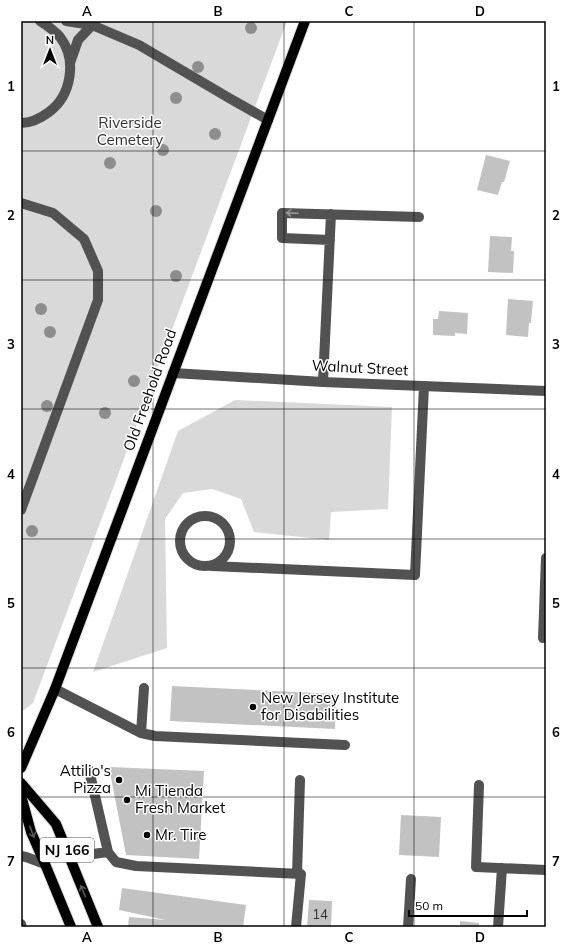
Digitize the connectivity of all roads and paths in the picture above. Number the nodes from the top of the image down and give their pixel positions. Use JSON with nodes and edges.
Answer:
{"nodes":[{"id":1,"x":40,"y":21,"type":"edge"},
{"id":2,"x":66,"y":21,"type":"edge"},
{"id":3,"x":305,"y":21,"type":"edge"},
{"id":4,"x":94,"y":23,"type":"edge"},
{"id":5,"x":70,"y":63,"type":"junction"},
{"id":6,"x":268,"y":120,"type":"junction"},
{"id":7,"x":21,"y":123,"type":"edge"},
{"id":8,"x":21,"y":203,"type":"edge"},
{"id":9,"x":331,"y":214,"type":"junction"},
{"id":10,"x":419,"y":217,"type":"dead end"},
{"id":11,"x":330,"y":240,"type":"junction"},
{"id":12,"x":172,"y":373,"type":"junction"},
{"id":13,"x":323,"y":382,"type":"junction"},
{"id":14,"x":424,"y":386,"type":"junction"},
{"id":15,"x":546,"y":391,"type":"edge"},
{"id":16,"x":21,"y":510,"type":"edge"},
{"id":17,"x":546,"y":558,"type":"edge"},
{"id":18,"x":212,"y":566,"type":"junction"},
{"id":19,"x":543,"y":638,"type":"dead end"},
{"id":20,"x":144,"y":688,"type":"dead end"},
{"id":21,"x":56,"y":689,"type":"junction"},
{"id":22,"x":141,"y":733,"type":"junction"},
{"id":23,"x":346,"y":745,"type":"dead end"},
{"id":24,"x":21,"y":768,"type":"edge"},
{"id":25,"x":89,"y":770,"type":"dead end"},
{"id":26,"x":300,"y":780,"type":"dead end"},
{"id":27,"x":21,"y":783,"type":"edge"},
{"id":28,"x":479,"y":785,"type":"dead end"},
{"id":29,"x":21,"y":795,"type":"edge"},
{"id":30,"x":108,"y":852,"type":"junction"},
{"id":31,"x":21,"y":856,"type":"edge"},
{"id":32,"x":70,"y":858,"type":"junction"},
{"id":33,"x":45,"y":864,"type":"junction"},
{"id":34,"x":502,"y":868,"type":"junction"},
{"id":35,"x":546,"y":870,"type":"edge"},
{"id":36,"x":297,"y":874,"type":"junction"},
{"id":37,"x":411,"y":879,"type":"dead end"},
{"id":38,"x":21,"y":924,"type":"edge"},
{"id":39,"x":22,"y":927,"type":"edge"},
{"id":40,"x":70,"y":927,"type":"edge"},
{"id":41,"x":98,"y":927,"type":"edge"},
{"id":42,"x":296,"y":927,"type":"edge"},
{"id":43,"x":408,"y":927,"type":"edge"},
{"id":44,"x":498,"y":927,"type":"edge"}],
"edges":[{"from":1,"to":5,"type":"street"},
{"from":2,"to":4,"type":"street"},
{"from":3,"to":6,"type":"main road","name":"Old Freehold Road"},
{"from":4,"to":5,"type":"street"},
{"from":4,"to":6,"type":"street"},
{"from":5,"to":7,"type":"street"},
{"from":6,"to":12,"type":"main road","name":"Old Freehold Road"},
{"from":8,"to":16,"type":"street"},
{"from":9,"to":10,"type":"street"},
{"from":9,"to":11,"type":"street"},
{"from":9,"to":11,"type":"street","one_way":true},
{"from":11,"to":13,"type":"street"},
{"from":12,"to":13,"type":"street","name":"Walnut Street"},
{"from":12,"to":21,"type":"main road","name":"Old Freehold Road"},
{"from":13,"to":14,"type":"street","name":"Walnut Street"},
{"from":14,"to":15,"type":"street","name":"Walnut Street"},
{"from":14,"to":18,"type":"street"},
{"from":17,"to":19,"type":"street"},
{"from":18,"to":18,"type":"street"},
{"from":20,"to":22,"type":"street"},
{"from":21,"to":22,"type":"street"},
{"from":21,"to":24,"type":"main road","name":"Old Freehold Road"},
{"from":22,"to":23,"type":"street"},
{"from":25,"to":30,"type":"street"},
{"from":26,"to":36,"type":"street"},
{"from":27,"to":32,"type":"main road","number":"NJ 166"},
{"from":28,"to":34,"type":"street"},
{"from":29,"to":33,"type":"main road","number":"NJ 166","one_way":true},
{"from":30,"to":32,"type":"street"},
{"from":30,"to":36,"type":"street"},
{"from":31,"to":33,"type":"street"},
{"from":41,"to":32,"type":"main road","number":"NJ 166","one_way":true},
{"from":33,"to":40,"type":"main road","number":"NJ 166"},
{"from":34,"to":35,"type":"street"},
{"from":34,"to":44,"type":"street"},
{"from":36,"to":42,"type":"street"},
{"from":37,"to":43,"type":"street"},
{"from":38,"to":39,"type":"street"}]}
